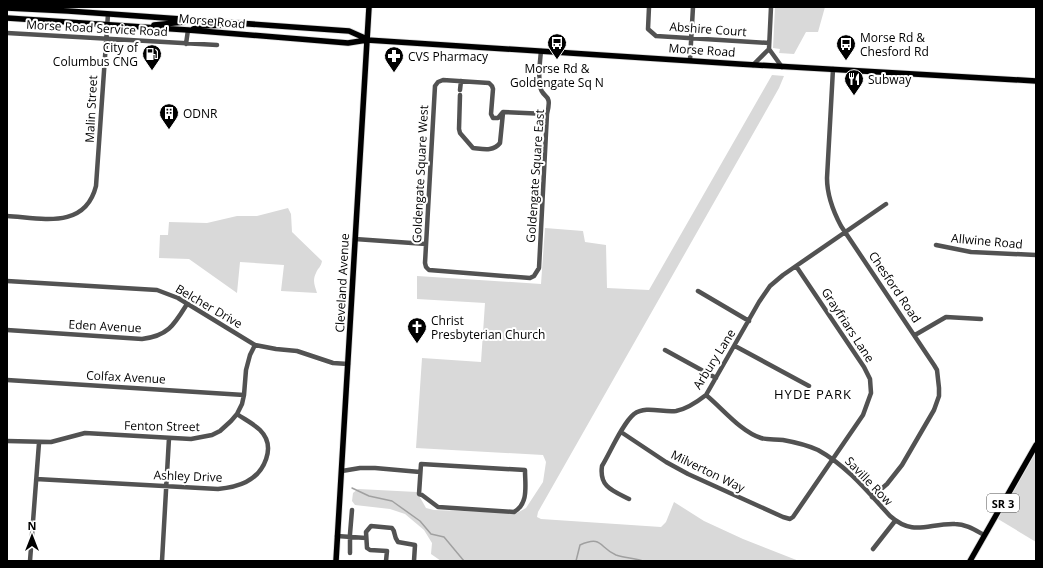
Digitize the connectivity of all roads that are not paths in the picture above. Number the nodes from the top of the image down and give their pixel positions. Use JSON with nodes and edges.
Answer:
{"nodes":[{"id":1,"x":369,"y":7,"type":"edge"},
{"id":2,"x":649,"y":7,"type":"edge"},
{"id":3,"x":693,"y":7,"type":"edge"},
{"id":4,"x":771,"y":7,"type":"edge"},
{"id":5,"x":7,"y":8,"type":"edge"},
{"id":6,"x":108,"y":14,"type":"junction"},
{"id":7,"x":7,"y":18,"type":"edge"},
{"id":8,"x":189,"y":19,"type":"junction"},
{"id":9,"x":242,"y":23,"type":"junction"},
{"id":10,"x":107,"y":24,"type":"junction"},
{"id":11,"x":146,"y":27,"type":"junction"},
{"id":12,"x":188,"y":30,"type":"junction"},
{"id":13,"x":7,"y":33,"type":"edge"},
{"id":14,"x":105,"y":39,"type":"junction"},
{"id":15,"x":692,"y":39,"type":"junction"},
{"id":16,"x":367,"y":40,"type":"junction"},
{"id":17,"x":769,"y":43,"type":"junction"},
{"id":18,"x":186,"y":44,"type":"junction"},
{"id":19,"x":217,"y":45,"type":"dead end"},
{"id":20,"x":769,"y":49,"type":"junction"},
{"id":21,"x":541,"y":51,"type":"junction"},
{"id":22,"x":690,"y":60,"type":"junction"},
{"id":23,"x":753,"y":65,"type":"junction"},
{"id":24,"x":782,"y":67,"type":"junction"},
{"id":25,"x":834,"y":69,"type":"junction"},
{"id":26,"x":461,"y":81,"type":"junction"},
{"id":27,"x":1036,"y":81,"type":"edge"},
{"id":28,"x":503,"y":112,"type":"junction"},
{"id":29,"x":547,"y":114,"type":"junction"},
{"id":30,"x":886,"y":204,"type":"dead end"},
{"id":31,"x":7,"y":216,"type":"edge"},
{"id":32,"x":846,"y":233,"type":"junction"},
{"id":33,"x":355,"y":240,"type":"junction"},
{"id":34,"x":426,"y":244,"type":"junction"},
{"id":35,"x":936,"y":245,"type":"dead end"},
{"id":36,"x":1036,"y":255,"type":"edge"},
{"id":37,"x":425,"y":263,"type":"joint"},
{"id":38,"x":796,"y":266,"type":"junction"},
{"id":39,"x":7,"y":281,"type":"edge"},
{"id":40,"x":698,"y":291,"type":"dead end"},
{"id":41,"x":188,"y":304,"type":"junction"},
{"id":42,"x":981,"y":319,"type":"dead end"},
{"id":43,"x":749,"y":321,"type":"junction"},
{"id":44,"x":7,"y":330,"type":"edge"},
{"id":45,"x":915,"y":335,"type":"junction"},
{"id":46,"x":255,"y":345,"type":"junction"},
{"id":47,"x":735,"y":346,"type":"junction"},
{"id":48,"x":666,"y":350,"type":"dead end"},
{"id":49,"x":348,"y":364,"type":"junction"},
{"id":50,"x":716,"y":378,"type":"junction"},
{"id":51,"x":7,"y":380,"type":"edge"},
{"id":52,"x":809,"y":386,"type":"dead end"},
{"id":53,"x":244,"y":394,"type":"junction"},
{"id":54,"x":706,"y":395,"type":"junction"},
{"id":55,"x":237,"y":414,"type":"junction"},
{"id":56,"x":621,"y":432,"type":"junction"},
{"id":57,"x":169,"y":438,"type":"junction"},
{"id":58,"x":7,"y":441,"type":"edge"},
{"id":59,"x":38,"y":443,"type":"junction"},
{"id":60,"x":1036,"y":445,"type":"edge"},
{"id":61,"x":833,"y":460,"type":"junction"},
{"id":62,"x":342,"y":471,"type":"junction"},
{"id":63,"x":420,"y":472,"type":"junction"},
{"id":64,"x":36,"y":478,"type":"junction"},
{"id":65,"x":166,"y":486,"type":"junction"},
{"id":66,"x":872,"y":497,"type":"junction"},
{"id":67,"x":629,"y":499,"type":"dead end"},
{"id":68,"x":352,"y":510,"type":"dead end"},
{"id":69,"x":790,"y":518,"type":"joint"},
{"id":70,"x":895,"y":521,"type":"junction"},
{"id":71,"x":984,"y":535,"type":"junction"},
{"id":72,"x":337,"y":536,"type":"junction"},
{"id":73,"x":350,"y":537,"type":"junction"},
{"id":74,"x":366,"y":538,"type":"junction"},
{"id":75,"x":874,"y":549,"type":"dead end"},
{"id":76,"x":350,"y":553,"type":"dead end"},
{"id":77,"x":30,"y":561,"type":"edge"},
{"id":78,"x":162,"y":561,"type":"edge"},
{"id":79,"x":336,"y":561,"type":"edge"},
{"id":80,"x":386,"y":561,"type":"edge"},
{"id":81,"x":414,"y":561,"type":"edge"},
{"id":82,"x":970,"y":561,"type":"edge"}],
"edges":[{"from":1,"to":16,"type":"main road","name":"Cleveland Avenue"},
{"from":2,"to":15,"type":"street","name":"Abshire Court"},
{"from":3,"to":15,"type":"street"},
{"from":4,"to":17,"type":"street"},
{"from":5,"to":6,"type":"main road","name":"Morse Road"},
{"from":6,"to":8,"type":"main road","name":"Morse Road"},
{"from":6,"to":10,"type":"street","name":"Malin Street"},
{"from":7,"to":10,"type":"main road","name":"Morse Road"},
{"from":8,"to":9,"type":"main road","name":"Morse Road"},
{"from":8,"to":11,"type":"main road"},
{"from":9,"to":12,"type":"main road"},
{"from":9,"to":16,"type":"main road","name":"Morse Road"},
{"from":10,"to":11,"type":"main road","name":"Morse Road"},
{"from":10,"to":14,"type":"street","name":"Malin Street"},
{"from":11,"to":12,"type":"main road","name":"Morse Road"},
{"from":12,"to":16,"type":"main road","name":"Morse Road"},
{"from":12,"to":18,"type":"street"},
{"from":13,"to":14,"type":"street","name":"Morse Road Service Road"},
{"from":14,"to":18,"type":"street","name":"Morse Road Service Road"},
{"from":14,"to":31,"type":"street","name":"Malin Street"},
{"from":15,"to":17,"type":"street","name":"Abshire Court"},
{"from":15,"to":22,"type":"street"},
{"from":16,"to":21,"type":"main road","name":"Morse Road"},
{"from":16,"to":33,"type":"main road","name":"Cleveland Avenue"},
{"from":17,"to":20,"type":"street"},
{"from":18,"to":19,"type":"street","name":"Morse Road Service Road"},
{"from":20,"to":23,"type":"street"},
{"from":20,"to":24,"type":"street"},
{"from":21,"to":22,"type":"main road","name":"Morse Road"},
{"from":21,"to":29,"type":"street","name":"Goldengate Square East"},
{"from":22,"to":23,"type":"main road","name":"Morse Road"},
{"from":23,"to":24,"type":"main road","name":"Morse Road"},
{"from":24,"to":25,"type":"main road","name":"Morse Road"},
{"from":25,"to":27,"type":"main road","name":"Morse Road"},
{"from":25,"to":32,"type":"street","name":"Chesford Road"},
{"from":26,"to":28,"type":"street"},
{"from":26,"to":28,"type":"street"},
{"from":26,"to":34,"type":"street","name":"Goldengate Square West"},
{"from":28,"to":29,"type":"street"},
{"from":29,"to":37,"type":"street","name":"Goldengate Square East"},
{"from":30,"to":32,"type":"street","name":"Arbury Lane"},
{"from":32,"to":38,"type":"street","name":"Arbury Lane"},
{"from":32,"to":45,"type":"street","name":"Chesford Road"},
{"from":33,"to":34,"type":"street"},
{"from":33,"to":49,"type":"main road","name":"Cleveland Avenue"},
{"from":34,"to":37,"type":"street","name":"Goldengate Square West"},
{"from":35,"to":36,"type":"street","name":"Allwine Road"},
{"from":38,"to":43,"type":"street","name":"Arbury Lane"},
{"from":38,"to":61,"type":"street","name":"Grayfriars Lane"},
{"from":39,"to":41,"type":"street","name":"Belcher Drive"},
{"from":40,"to":43,"type":"street"},
{"from":41,"to":44,"type":"street","name":"Eden Avenue"},
{"from":41,"to":46,"type":"street","name":"Belcher Drive"},
{"from":42,"to":45,"type":"street"},
{"from":43,"to":47,"type":"street","name":"Arbury Lane"},
{"from":45,"to":66,"type":"street","name":"Chesford Road"},
{"from":46,"to":49,"type":"street","name":"Belcher Drive"},
{"from":46,"to":53,"type":"street","name":"Fenton Street"},
{"from":47,"to":50,"type":"street","name":"Arbury Lane"},
{"from":47,"to":52,"type":"street"},
{"from":48,"to":50,"type":"street"},
{"from":49,"to":62,"type":"main road","name":"Cleveland Avenue"},
{"from":50,"to":54,"type":"street","name":"Arbury Lane"},
{"from":51,"to":53,"type":"street","name":"Colfax Avenue"},
{"from":53,"to":55,"type":"street","name":"Fenton Street"},
{"from":54,"to":56,"type":"street","name":"Arbury Lane"},
{"from":54,"to":61,"type":"street","name":"Saville Row"},
{"from":55,"to":57,"type":"street","name":"Fenton Street"},
{"from":55,"to":65,"type":"street","name":"Ashley Drive"},
{"from":56,"to":67,"type":"street","name":"Arbury Lane"},
{"from":56,"to":69,"type":"street","name":"Milverton Way"},
{"from":57,"to":59,"type":"street","name":"Fenton Street"},
{"from":57,"to":65,"type":"street"},
{"from":58,"to":59,"type":"street","name":"Fenton Street"},
{"from":59,"to":64,"type":"street"},
{"from":60,"to":71,"type":"main road","number":"SR 3"},
{"from":61,"to":66,"type":"street","name":"Saville Row"},
{"from":61,"to":69,"type":"street","name":"Grayfriars Lane"},
{"from":62,"to":63,"type":"street"},
{"from":62,"to":72,"type":"main road","name":"Cleveland Avenue"},
{"from":63,"to":63,"type":"street"},
{"from":64,"to":65,"type":"street","name":"Ashley Drive"},
{"from":64,"to":77,"type":"street"},
{"from":65,"to":78,"type":"street"},
{"from":66,"to":70,"type":"street","name":"Saville Row"},
{"from":68,"to":73,"type":"street"},
{"from":70,"to":71,"type":"street","name":"Saville Row"},
{"from":70,"to":75,"type":"street"},
{"from":71,"to":82,"type":"main road","number":"SR 3"},
{"from":72,"to":73,"type":"street"},
{"from":72,"to":79,"type":"main road","name":"Cleveland Avenue"},
{"from":73,"to":74,"type":"street"},
{"from":73,"to":76,"type":"street"},
{"from":74,"to":80,"type":"street"},
{"from":74,"to":81,"type":"street"}]}
